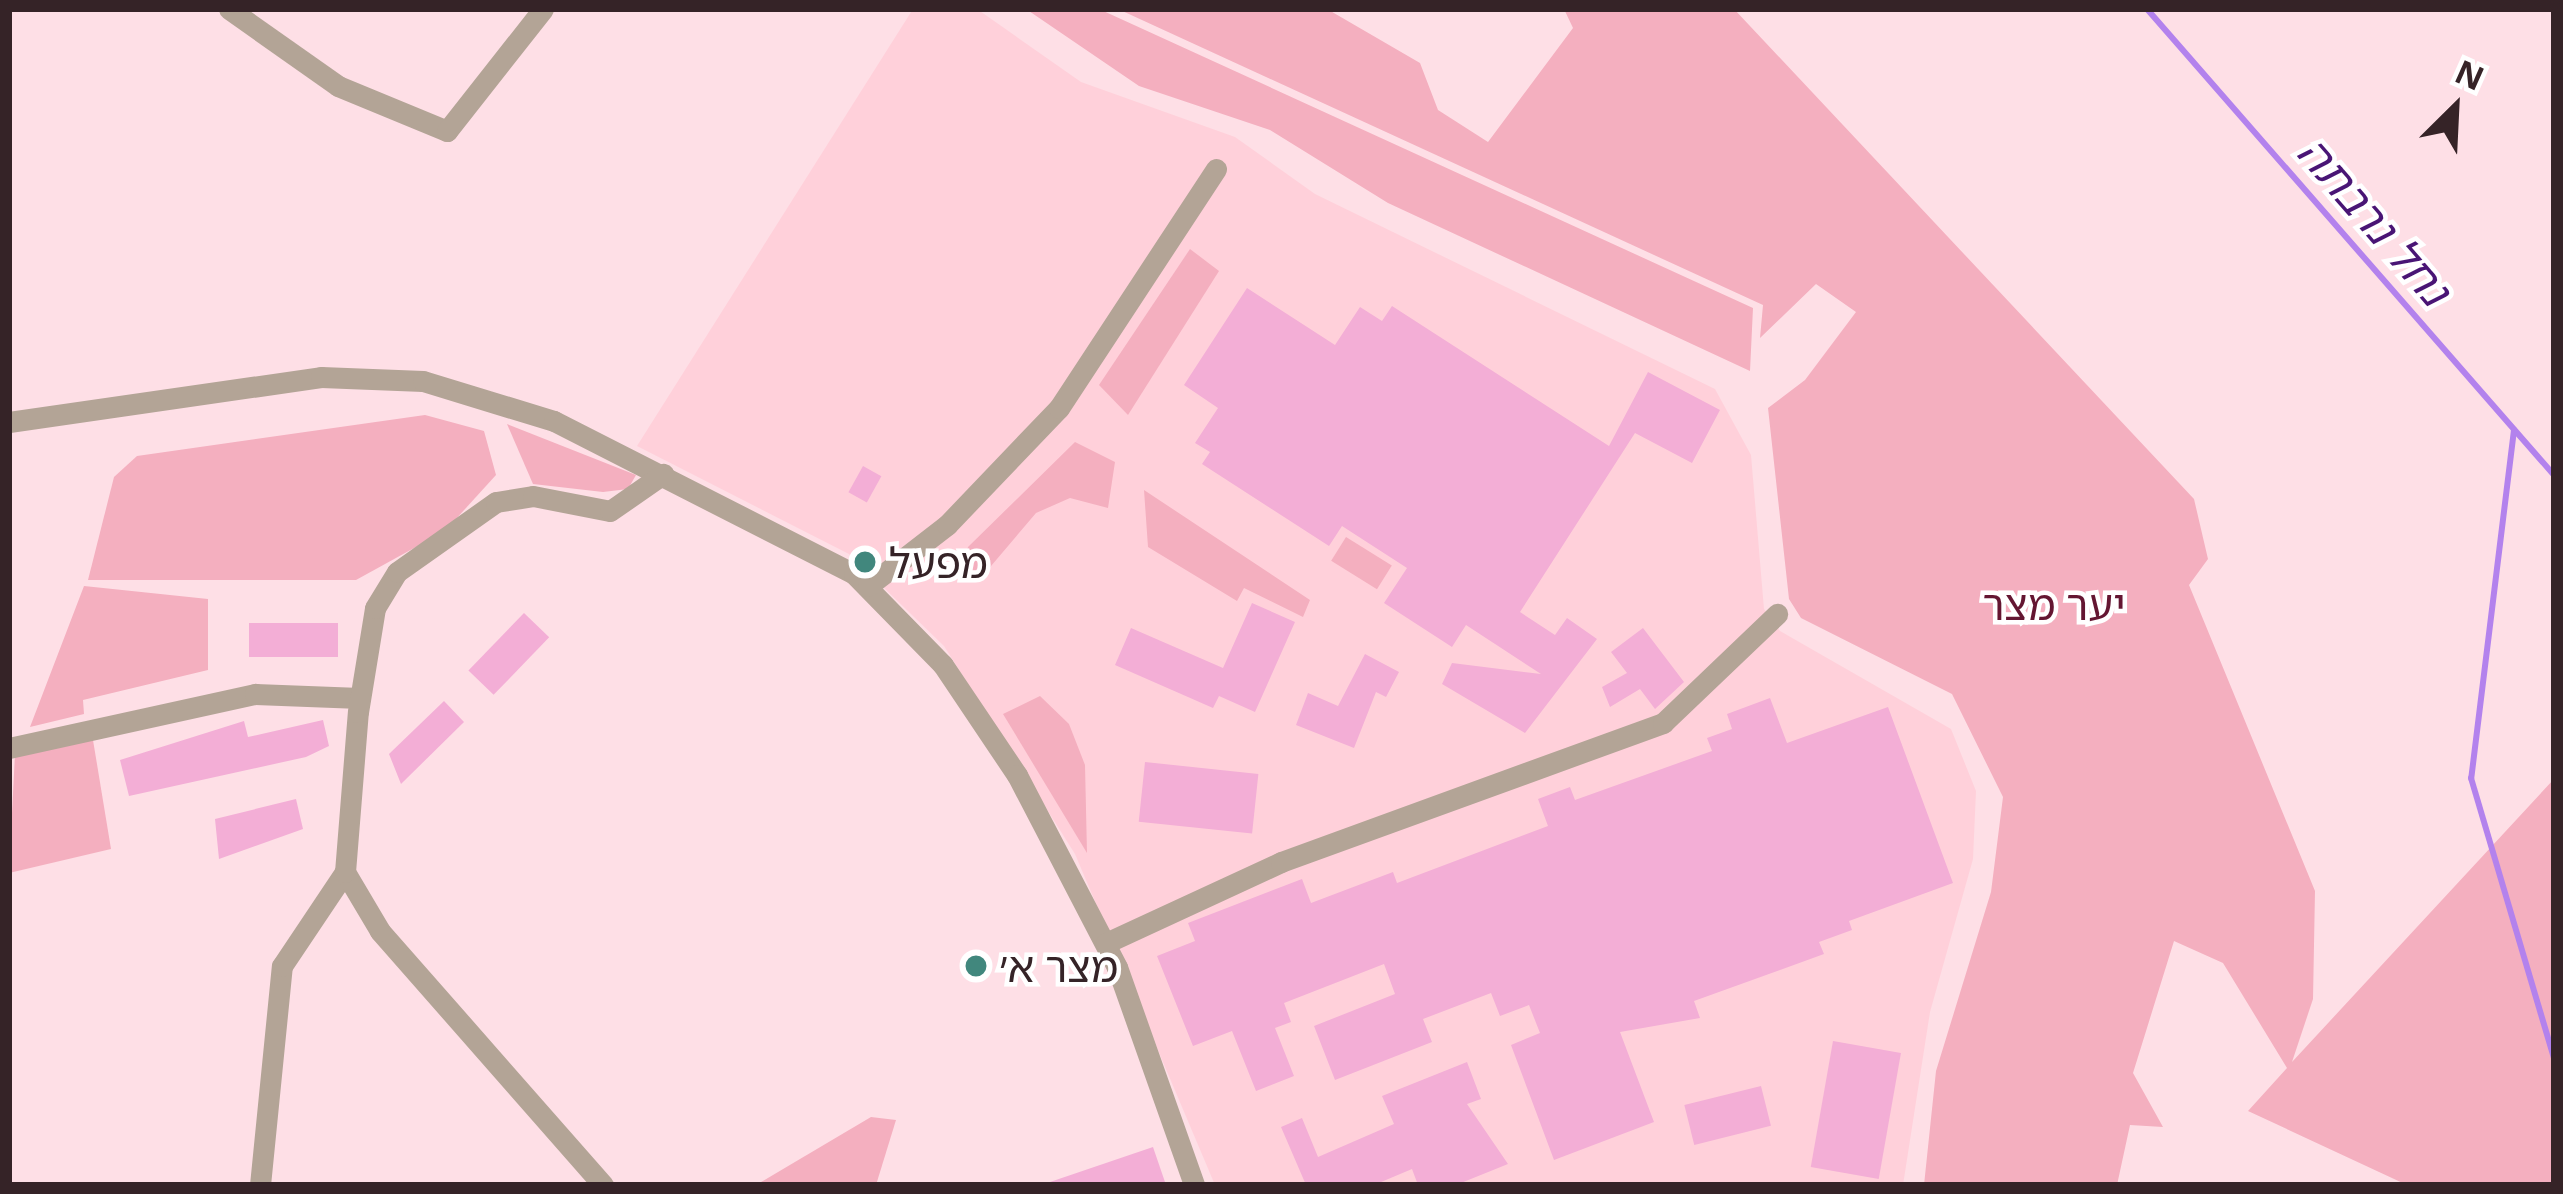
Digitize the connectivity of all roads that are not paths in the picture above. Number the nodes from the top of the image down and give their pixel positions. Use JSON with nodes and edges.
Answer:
{"nodes":[{"id":1,"x":229,"y":9,"type":"edge"},
{"id":2,"x":543,"y":9,"type":"edge"},
{"id":3,"x":1216,"y":169,"type":"dead end"},
{"id":4,"x":9,"y":422,"type":"edge"},
{"id":5,"x":663,"y":475,"type":"junction"},
{"id":6,"x":868,"y":586,"type":"junction"},
{"id":7,"x":1777,"y":614,"type":"dead end"},
{"id":8,"x":360,"y":698,"type":"junction"},
{"id":9,"x":9,"y":748,"type":"edge"},
{"id":10,"x":344,"y":872,"type":"junction"},
{"id":11,"x":1106,"y":944,"type":"junction"},
{"id":12,"x":260,"y":1185,"type":"edge"},
{"id":13,"x":603,"y":1185,"type":"edge"},
{"id":14,"x":1194,"y":1185,"type":"edge"}],
"edges":[{"from":1,"to":2,"type":"street"},
{"from":3,"to":6,"type":"street"},
{"from":4,"to":5,"type":"street"},
{"from":5,"to":6,"type":"street"},
{"from":5,"to":8,"type":"street"},
{"from":6,"to":11,"type":"street"},
{"from":7,"to":11,"type":"street"},
{"from":8,"to":9,"type":"street"},
{"from":8,"to":10,"type":"street"},
{"from":10,"to":12,"type":"street"},
{"from":10,"to":13,"type":"street"},
{"from":11,"to":14,"type":"street"}]}
